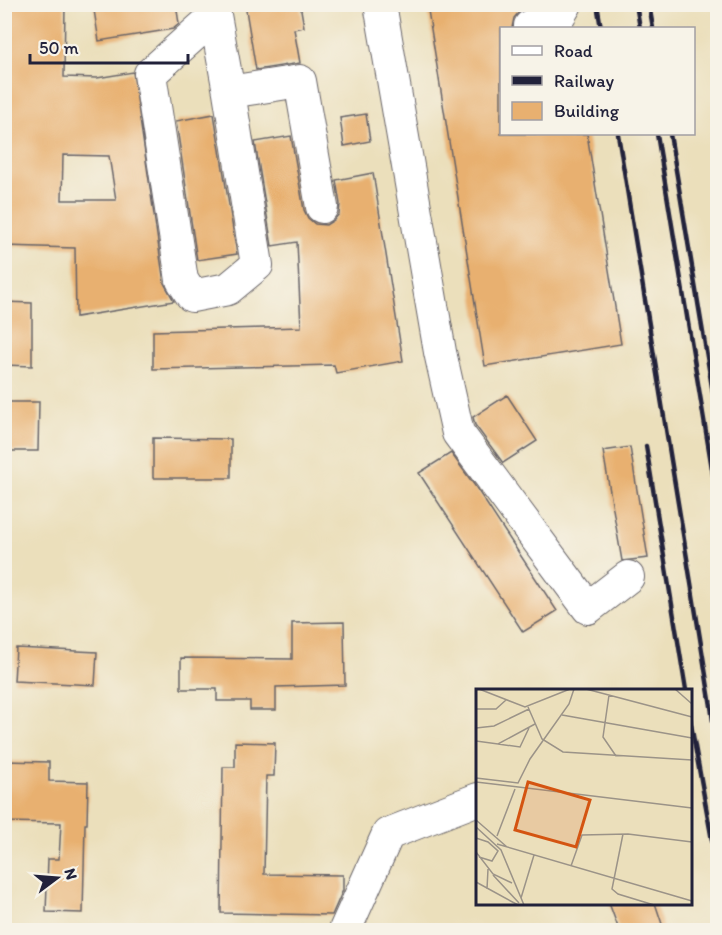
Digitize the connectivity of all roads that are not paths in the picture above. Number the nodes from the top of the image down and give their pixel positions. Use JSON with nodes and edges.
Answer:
{"nodes":[{"id":1,"x":380,"y":4,"type":"edge"},
{"id":2,"x":566,"y":4,"type":"edge"},
{"id":3,"x":214,"y":10,"type":"edge"},
{"id":4,"x":530,"y":26,"type":"dead end"},
{"id":5,"x":229,"y":93,"type":"junction"},
{"id":6,"x":322,"y":207,"type":"dead end"},
{"id":7,"x":628,"y":577,"type":"dead end"},
{"id":8,"x":476,"y":799,"type":"edge"},
{"id":9,"x":345,"y":930,"type":"edge"}],
"edges":[{"from":1,"to":7,"type":"lane"},
{"from":2,"to":4,"type":"lane"},
{"from":3,"to":5,"type":"lane"},
{"from":3,"to":5,"type":"lane"},
{"from":5,"to":6,"type":"lane"},
{"from":8,"to":9,"type":"lane"}]}
